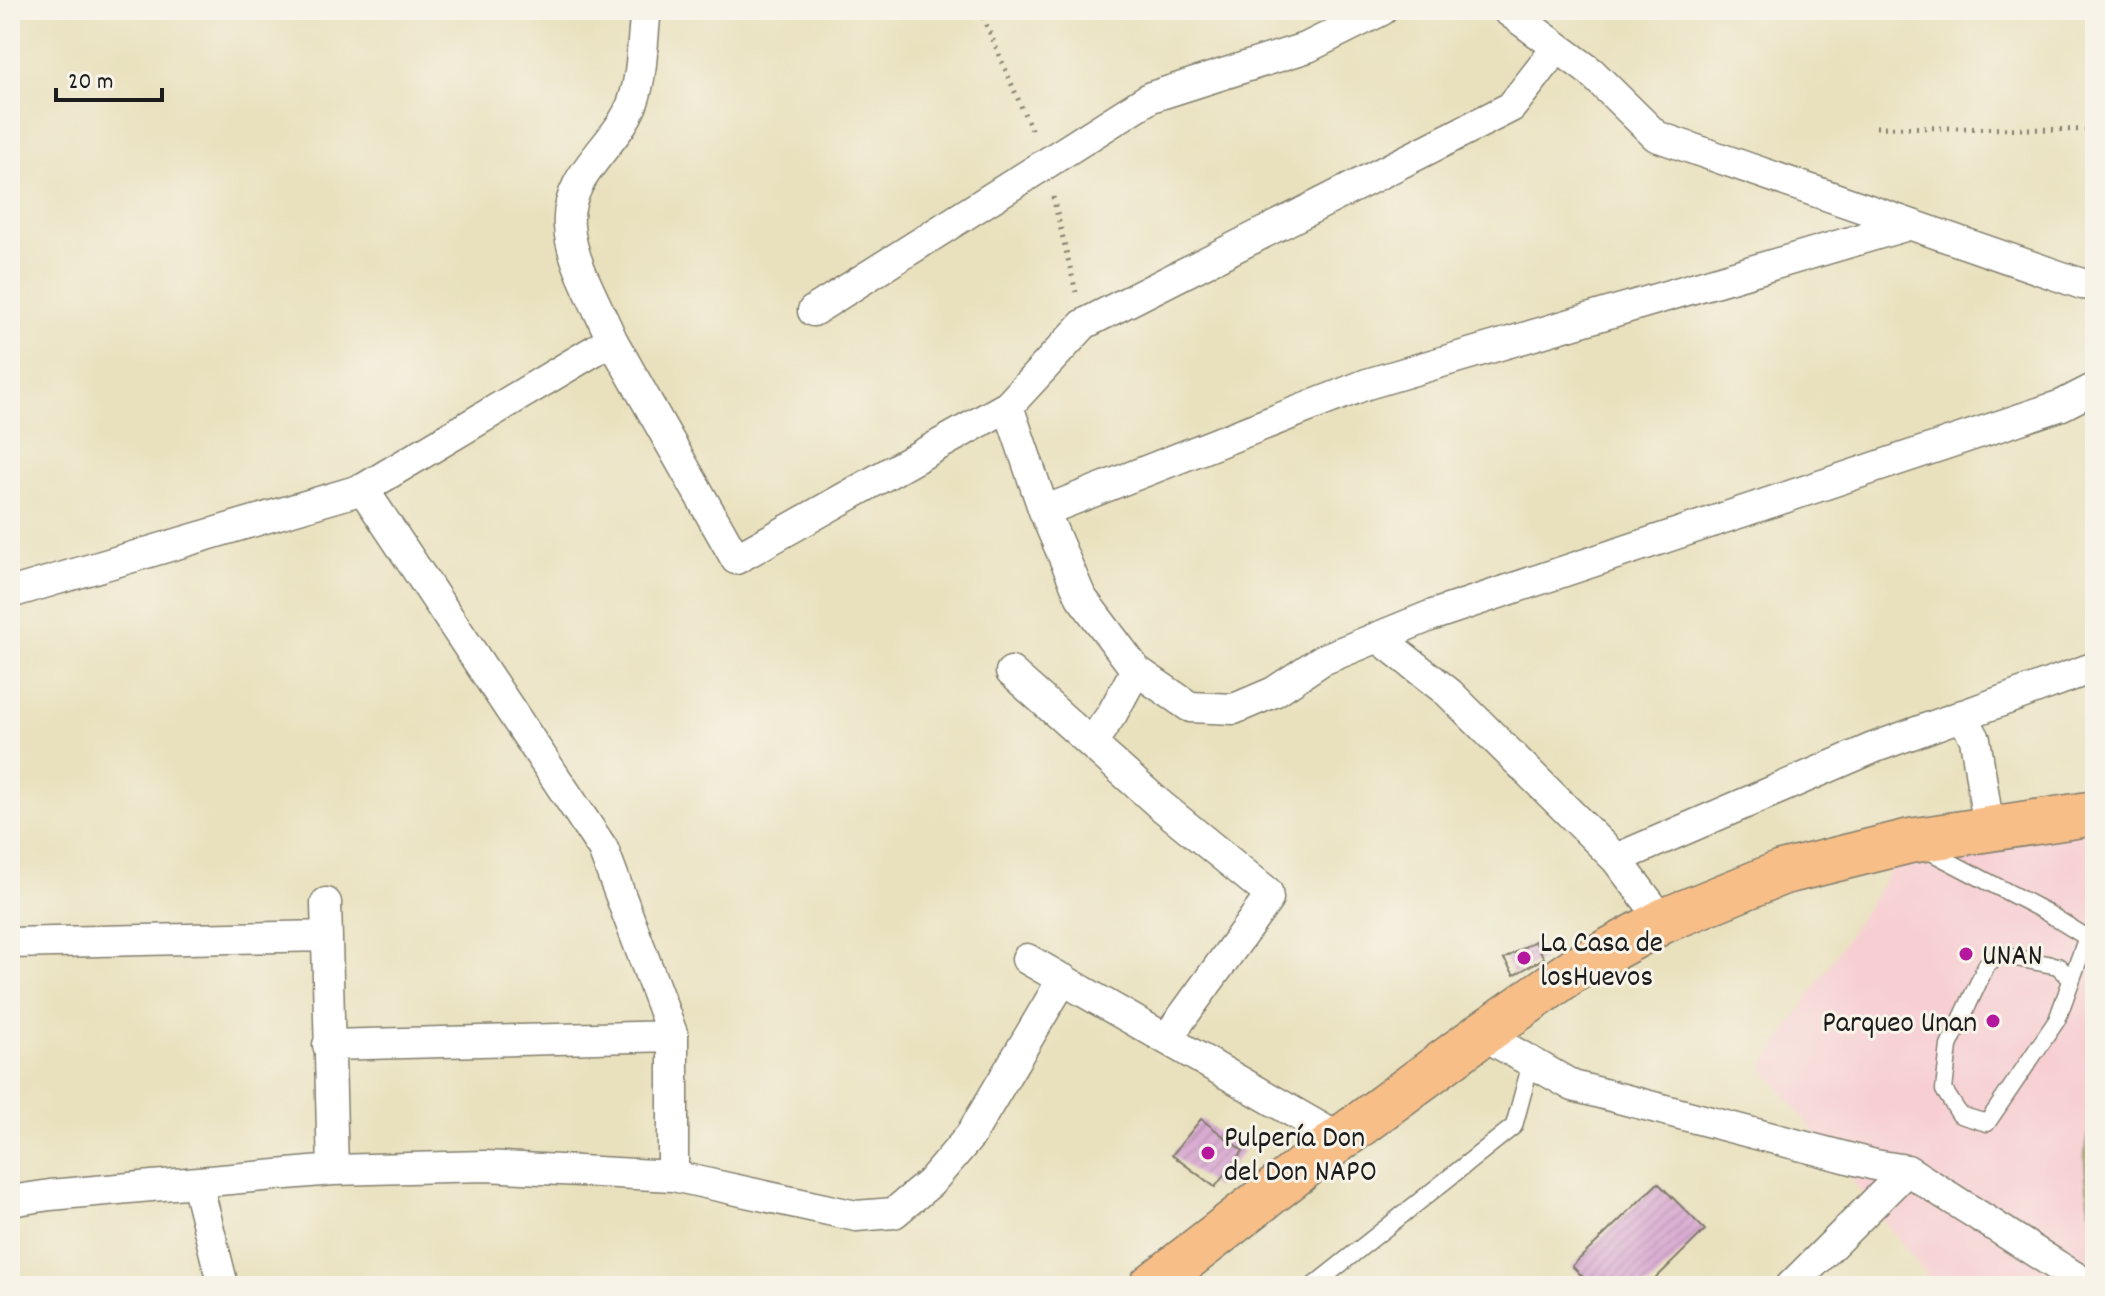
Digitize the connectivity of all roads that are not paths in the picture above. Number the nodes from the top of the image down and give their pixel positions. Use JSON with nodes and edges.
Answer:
{"nodes":[{"id":1,"x":646,"y":10,"type":"edge"},
{"id":2,"x":1382,"y":10,"type":"edge"},
{"id":3,"x":1507,"y":10,"type":"edge"},
{"id":4,"x":1557,"y":48,"type":"junction"},
{"id":5,"x":1908,"y":225,"type":"junction"},
{"id":6,"x":2095,"y":285,"type":"edge"},
{"id":7,"x":813,"y":311,"type":"dead end"},
{"id":8,"x":612,"y":340,"type":"junction"},
{"id":9,"x":2095,"y":388,"type":"edge"},
{"id":10,"x":1008,"y":406,"type":"junction"},
{"id":11,"x":363,"y":489,"type":"junction"},
{"id":12,"x":1044,"y":511,"type":"junction"},
{"id":13,"x":10,"y":593,"type":"edge"},
{"id":14,"x":1378,"y":637,"type":"junction"},
{"id":15,"x":2095,"y":667,"type":"edge"},
{"id":16,"x":1136,"y":670,"type":"junction"},
{"id":17,"x":1011,"y":672,"type":"dead end"},
{"id":18,"x":1962,"y":715,"type":"junction"},
{"id":19,"x":1092,"y":742,"type":"junction"},
{"id":20,"x":2095,"y":813,"type":"edge"},
{"id":21,"x":1989,"y":829,"type":"junction"},
{"id":22,"x":1910,"y":841,"type":"junction"},
{"id":23,"x":1616,"y":859,"type":"junction"},
{"id":24,"x":326,"y":903,"type":"dead end"},
{"id":25,"x":1663,"y":921,"type":"junction"},
{"id":26,"x":327,"y":936,"type":"junction"},
{"id":27,"x":2091,"y":940,"type":"edge"},
{"id":28,"x":10,"y":943,"type":"edge"},
{"id":29,"x":1027,"y":959,"type":"dead end"},
{"id":30,"x":1063,"y":979,"type":"junction"},
{"id":31,"x":2071,"y":979,"type":"junction"},
{"id":32,"x":1482,"y":1034,"type":"junction"},
{"id":33,"x":673,"y":1036,"type":"junction"},
{"id":34,"x":1167,"y":1038,"type":"junction"},
{"id":35,"x":328,"y":1045,"type":"junction"},
{"id":36,"x":1531,"y":1063,"type":"junction"},
{"id":37,"x":1340,"y":1139,"type":"junction"},
{"id":38,"x":333,"y":1170,"type":"junction"},
{"id":39,"x":1907,"y":1170,"type":"junction"},
{"id":40,"x":673,"y":1176,"type":"junction"},
{"id":41,"x":197,"y":1182,"type":"junction"},
{"id":42,"x":10,"y":1201,"type":"edge"},
{"id":43,"x":223,"y":1286,"type":"edge"},
{"id":44,"x":1151,"y":1286,"type":"edge"},
{"id":45,"x":1313,"y":1286,"type":"edge"},
{"id":46,"x":1791,"y":1286,"type":"edge"},
{"id":47,"x":2089,"y":1286,"type":"edge"}],
"edges":[{"from":1,"to":8,"type":"street"},
{"from":2,"to":7,"type":"street"},
{"from":3,"to":4,"type":"street"},
{"from":4,"to":5,"type":"street"},
{"from":4,"to":10,"type":"street"},
{"from":5,"to":6,"type":"street"},
{"from":5,"to":12,"type":"street"},
{"from":8,"to":10,"type":"street"},
{"from":8,"to":11,"type":"street"},
{"from":9,"to":14,"type":"street"},
{"from":10,"to":12,"type":"street"},
{"from":11,"to":13,"type":"street"},
{"from":11,"to":33,"type":"street"},
{"from":12,"to":16,"type":"street"},
{"from":14,"to":16,"type":"street"},
{"from":14,"to":23,"type":"street"},
{"from":15,"to":18,"type":"street"},
{"from":16,"to":19,"type":"street"},
{"from":17,"to":19,"type":"street"},
{"from":18,"to":21,"type":"street"},
{"from":18,"to":23,"type":"street"},
{"from":19,"to":34,"type":"street"},
{"from":20,"to":21,"type":"main road"},
{"from":21,"to":22,"type":"main road"},
{"from":22,"to":25,"type":"main road"},
{"from":22,"to":27,"type":"lane"},
{"from":23,"to":25,"type":"street"},
{"from":24,"to":26,"type":"street"},
{"from":25,"to":32,"type":"main road"},
{"from":26,"to":28,"type":"street"},
{"from":26,"to":35,"type":"street"},
{"from":27,"to":31,"type":"lane"},
{"from":29,"to":30,"type":"street"},
{"from":30,"to":34,"type":"street"},
{"from":30,"to":40,"type":"street"},
{"from":31,"to":31,"type":"lane"},
{"from":32,"to":36,"type":"street"},
{"from":32,"to":37,"type":"main road"},
{"from":33,"to":35,"type":"street"},
{"from":33,"to":40,"type":"street"},
{"from":34,"to":37,"type":"street"},
{"from":35,"to":38,"type":"street"},
{"from":36,"to":39,"type":"street"},
{"from":36,"to":45,"type":"lane"},
{"from":37,"to":44,"type":"main road"},
{"from":38,"to":40,"type":"street"},
{"from":38,"to":41,"type":"street"},
{"from":39,"to":46,"type":"street"},
{"from":39,"to":47,"type":"street"},
{"from":41,"to":42,"type":"street"},
{"from":41,"to":43,"type":"street"}]}
